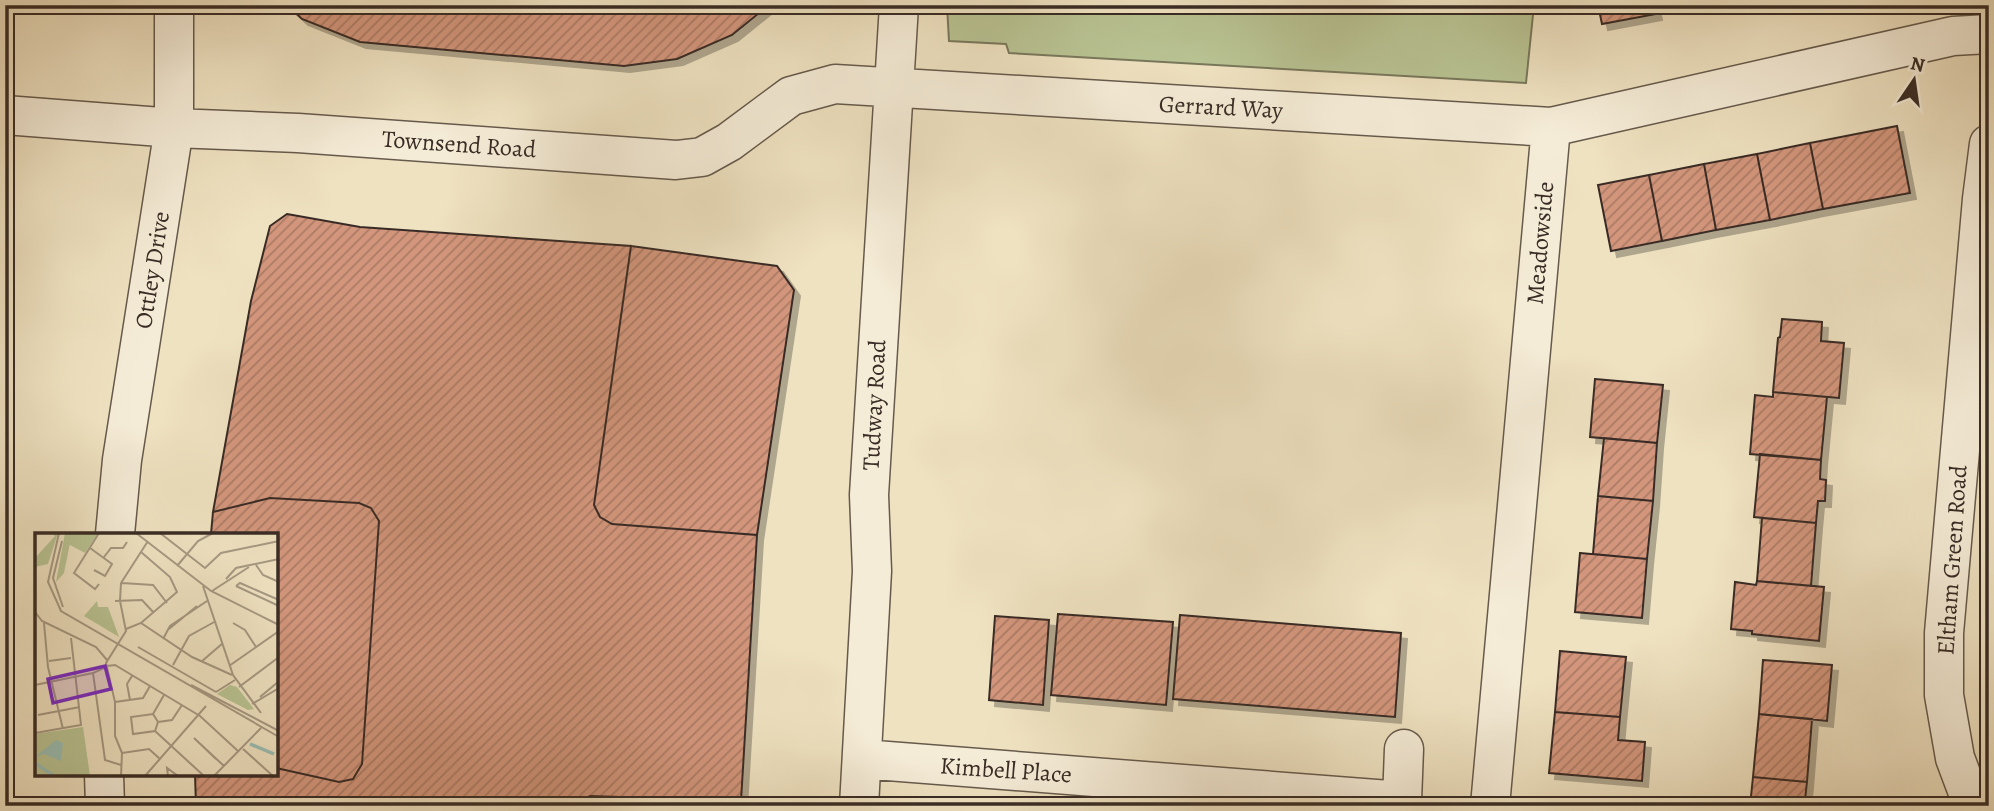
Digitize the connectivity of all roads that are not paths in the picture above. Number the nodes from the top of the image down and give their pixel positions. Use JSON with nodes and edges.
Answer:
{"nodes":[{"id":1,"x":174,"y":5,"type":"edge"},
{"id":2,"x":899,"y":5,"type":"edge"},
{"id":3,"x":1989,"y":34,"type":"edge"},
{"id":4,"x":892,"y":87,"type":"junction"},
{"id":5,"x":5,"y":114,"type":"edge"},
{"id":6,"x":1550,"y":127,"type":"junction"},
{"id":7,"x":174,"y":128,"type":"junction"},
{"id":8,"x":1989,"y":144,"type":"edge"},
{"id":9,"x":115,"y":533,"type":"edge"},
{"id":10,"x":1404,"y":749,"type":"dead end"},
{"id":11,"x":862,"y":759,"type":"junction"},
{"id":12,"x":104,"y":776,"type":"edge"},
{"id":13,"x":1402,"y":803,"type":"edge"},
{"id":14,"x":105,"y":806,"type":"edge"},
{"id":15,"x":859,"y":806,"type":"edge"},
{"id":16,"x":1490,"y":806,"type":"edge"},
{"id":17,"x":1973,"y":806,"type":"edge"}],
"edges":[{"from":1,"to":7,"type":"street","name":"Ottley Drive"},
{"from":2,"to":4,"type":"street","name":"Tudway Road"},
{"from":3,"to":6,"type":"street"},
{"from":4,"to":6,"type":"street","name":"Gerrard Way"},
{"from":4,"to":7,"type":"street","name":"Townsend Road"},
{"from":4,"to":11,"type":"street","name":"Tudway Road"},
{"from":5,"to":7,"type":"street","name":"Townsend Road"},
{"from":6,"to":16,"type":"street","name":"Meadowside"},
{"from":7,"to":9,"type":"street","name":"Ottley Drive"},
{"from":8,"to":17,"type":"street","name":"Eltham Green Road"},
{"from":10,"to":13,"type":"street","name":"Kimbell Place"},
{"from":11,"to":13,"type":"street","name":"Kimbell Place"},
{"from":11,"to":15,"type":"street","name":"Tudway Road"},
{"from":12,"to":14,"type":"street"}]}
